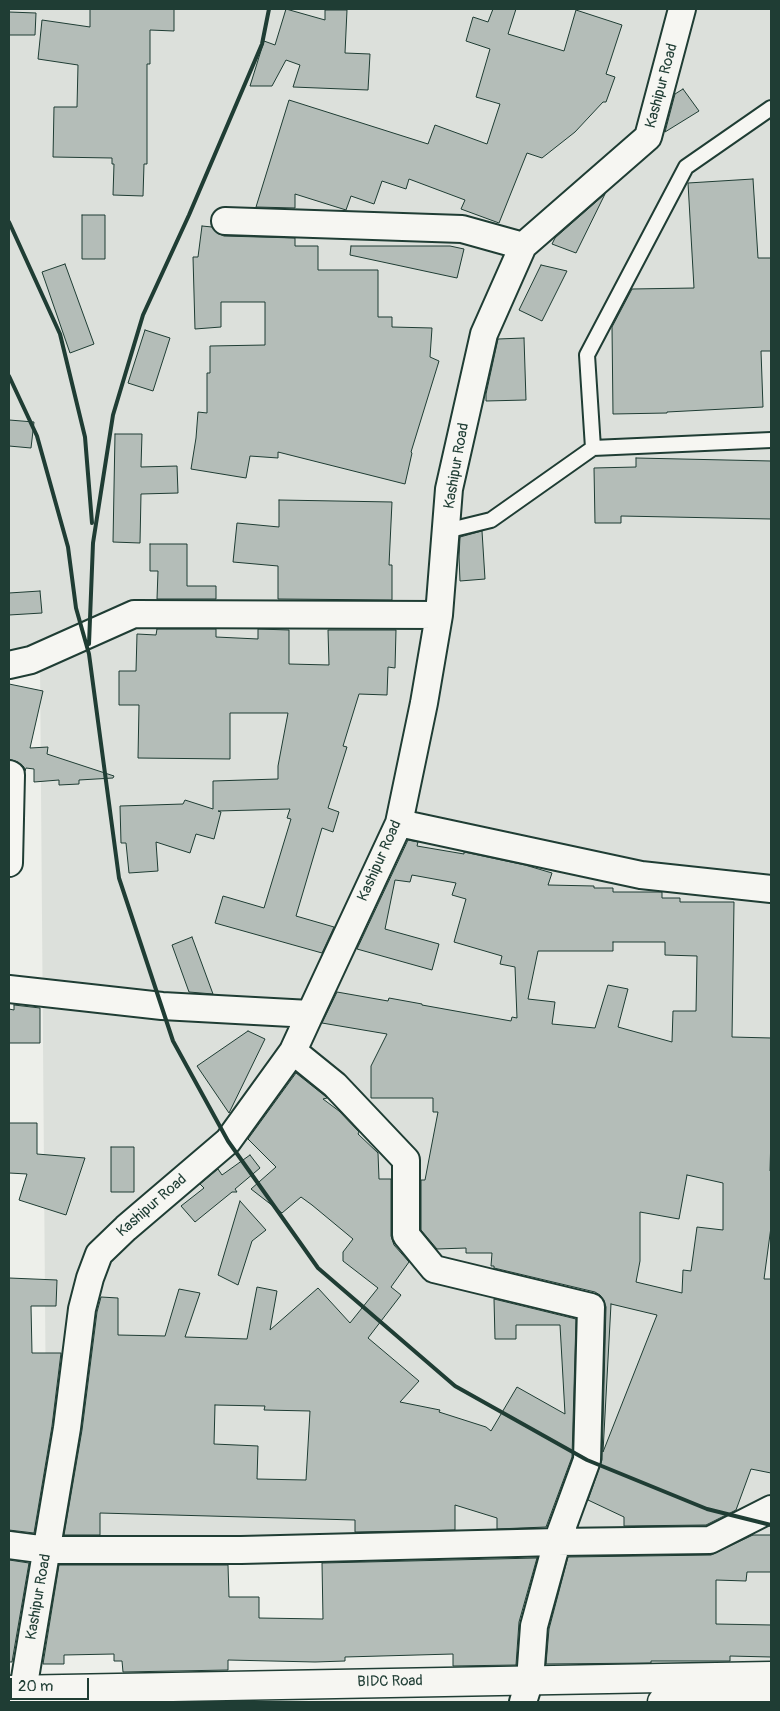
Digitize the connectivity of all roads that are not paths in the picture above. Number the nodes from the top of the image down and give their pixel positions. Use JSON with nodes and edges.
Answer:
{"nodes":[{"id":1,"x":682,"y":9,"type":"edge"},
{"id":2,"x":771,"y":108,"type":"edge"},
{"id":3,"x":224,"y":221,"type":"dead end"},
{"id":4,"x":523,"y":246,"type":"junction"},
{"id":5,"x":771,"y":440,"type":"edge"},
{"id":6,"x":593,"y":448,"type":"junction"},
{"id":7,"x":446,"y":531,"type":"junction"},
{"id":8,"x":439,"y":615,"type":"junction"},
{"id":9,"x":9,"y":665,"type":"edge"},
{"id":10,"x":9,"y":774,"type":"edge"},
{"id":11,"x":399,"y":823,"type":"junction"},
{"id":12,"x":9,"y":863,"type":"edge"},
{"id":13,"x":771,"y":889,"type":"edge"},
{"id":14,"x":9,"y":989,"type":"edge"},
{"id":15,"x":310,"y":1014,"type":"junction"},
{"id":16,"x":293,"y":1051,"type":"junction"},
{"id":17,"x":771,"y":1509,"type":"edge"},
{"id":18,"x":557,"y":1542,"type":"junction"},
{"id":19,"x":9,"y":1545,"type":"edge"},
{"id":20,"x":47,"y":1550,"type":"junction"},
{"id":21,"x":771,"y":1676,"type":"edge"},
{"id":22,"x":16,"y":1690,"type":"edge"},
{"id":23,"x":526,"y":1691,"type":"edge"},
{"id":24,"x":771,"y":1701,"type":"edge"},
{"id":25,"x":662,"y":1702,"type":"edge"}],
"edges":[{"from":1,"to":4,"type":"street","name":"Kashipur Road"},
{"from":2,"to":6,"type":"lane"},
{"from":3,"to":4,"type":"street"},
{"from":4,"to":7,"type":"street","name":"Kashipur Road"},
{"from":5,"to":6,"type":"lane"},
{"from":6,"to":7,"type":"lane"},
{"from":7,"to":8,"type":"street","name":"Kashipur Road"},
{"from":8,"to":9,"type":"street"},
{"from":8,"to":11,"type":"street","name":"Kashipur Road"},
{"from":10,"to":12,"type":"street"},
{"from":11,"to":13,"type":"street"},
{"from":11,"to":15,"type":"street","name":"Kashipur Road"},
{"from":14,"to":15,"type":"street"},
{"from":15,"to":16,"type":"street","name":"Kashipur Road"},
{"from":16,"to":18,"type":"street"},
{"from":16,"to":20,"type":"street","name":"Kashipur Road"},
{"from":17,"to":18,"type":"street"},
{"from":18,"to":20,"type":"street"},
{"from":18,"to":23,"type":"street"},
{"from":19,"to":20,"type":"street"},
{"from":20,"to":22,"type":"street","name":"Kashipur Road"},
{"from":21,"to":23,"type":"main road","name":"BIDC Road"},
{"from":22,"to":23,"type":"main road","name":"BIDC Road"},
{"from":24,"to":25,"type":"main road"}]}
